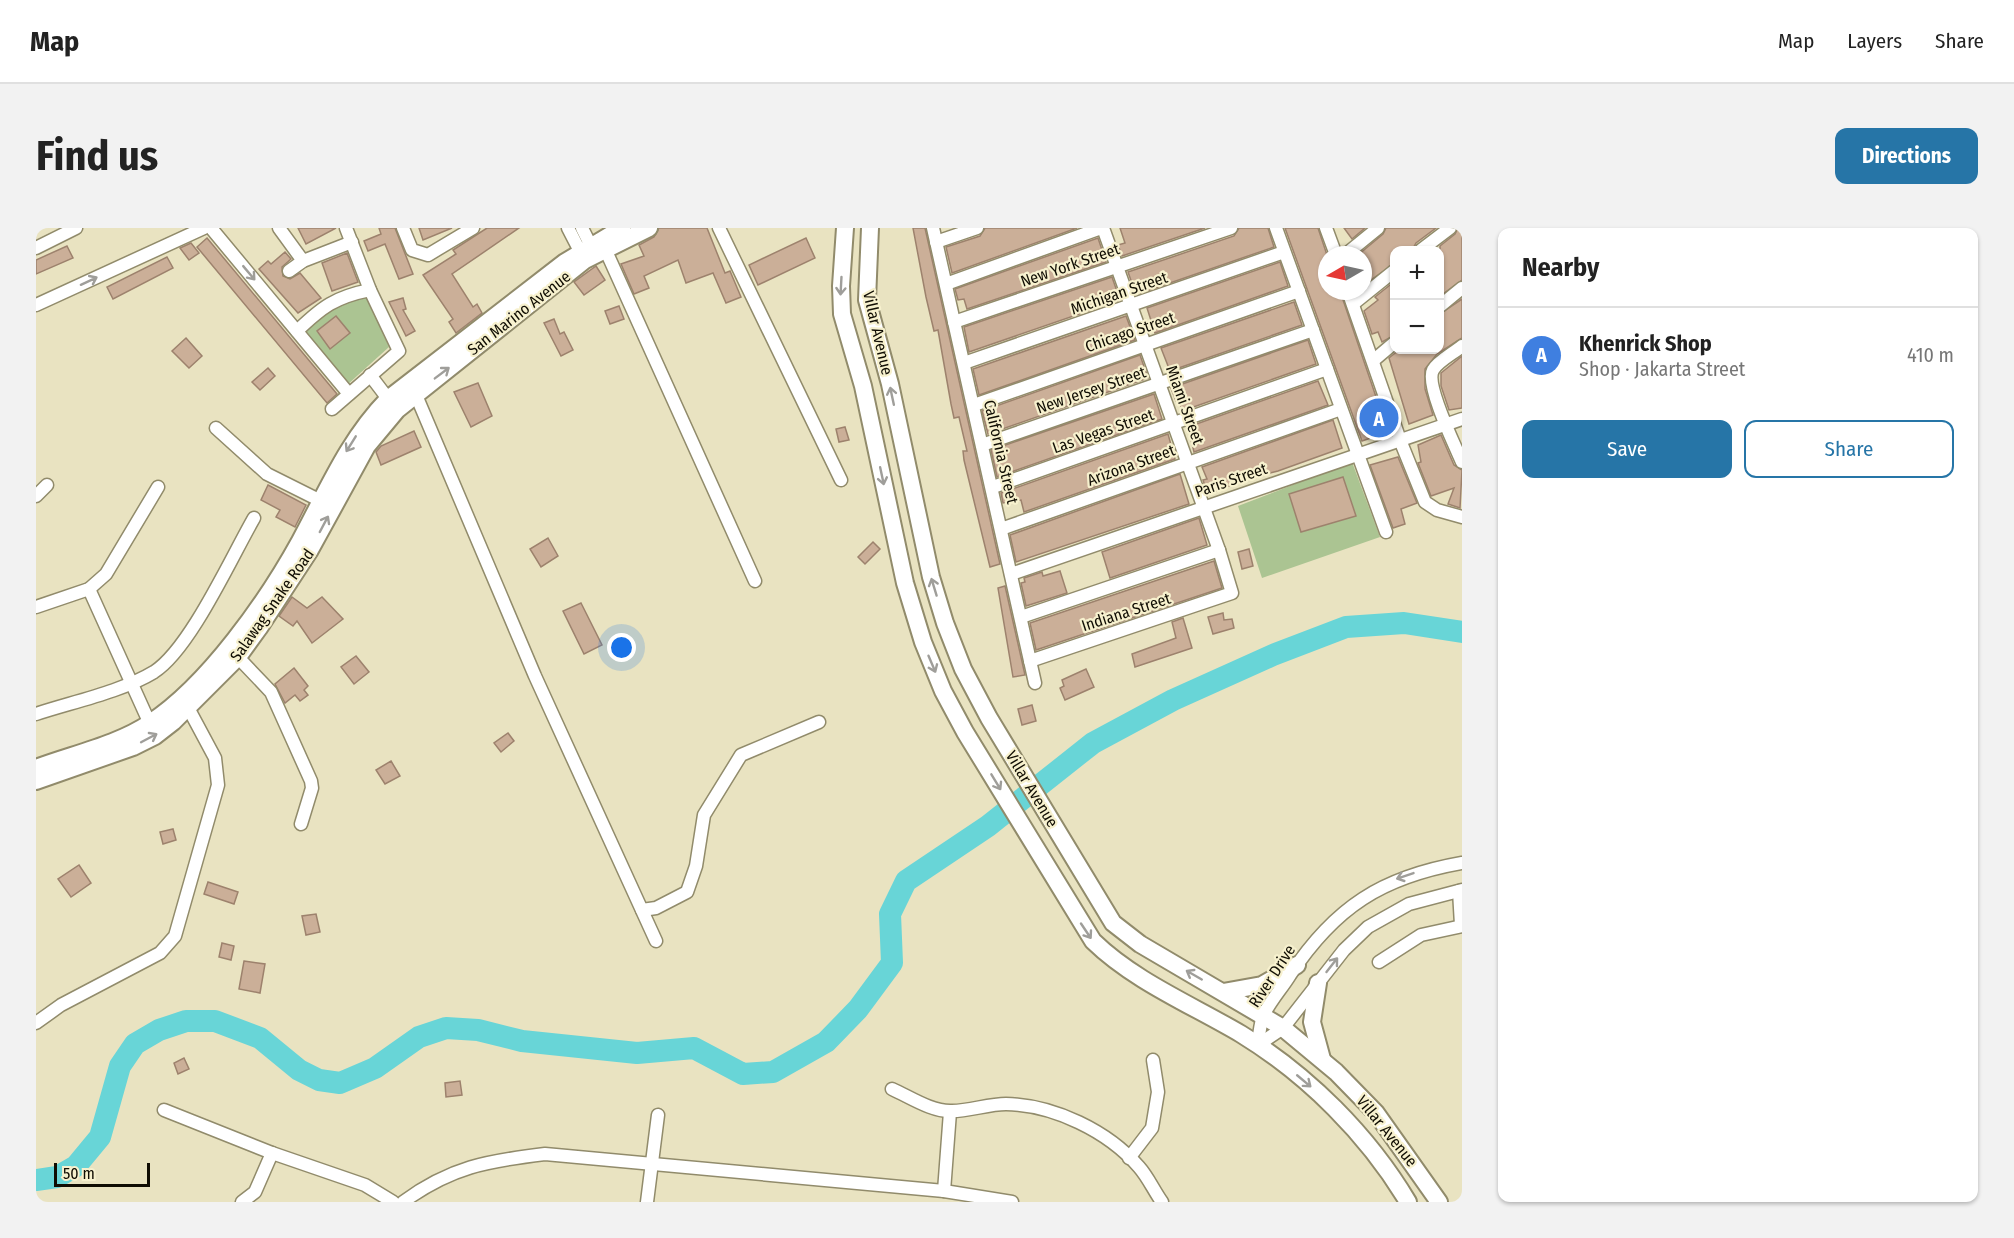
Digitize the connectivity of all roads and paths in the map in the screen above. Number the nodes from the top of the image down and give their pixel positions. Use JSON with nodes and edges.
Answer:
{"nodes":[{"id":1,"x":76,"y":228,"type":"edge"},
{"id":2,"x":204,"y":228,"type":"edge"},
{"id":3,"x":211,"y":228,"type":"edge"},
{"id":4,"x":279,"y":228,"type":"edge"},
{"id":5,"x":346,"y":228,"type":"edge"},
{"id":6,"x":403,"y":228,"type":"edge"},
{"id":7,"x":568,"y":228,"type":"edge"},
{"id":8,"x":582,"y":228,"type":"edge"},
{"id":9,"x":622,"y":228,"type":"edge"},
{"id":10,"x":649,"y":228,"type":"edge"},
{"id":11,"x":719,"y":228,"type":"edge"},
{"id":12,"x":845,"y":228,"type":"edge"},
{"id":13,"x":870,"y":228,"type":"edge"},
{"id":14,"x":933,"y":228,"type":"edge"},
{"id":15,"x":978,"y":228,"type":"edge"},
{"id":16,"x":1102,"y":228,"type":"edge"},
{"id":17,"x":1231,"y":228,"type":"edge"},
{"id":18,"x":1276,"y":228,"type":"edge"},
{"id":19,"x":1326,"y":228,"type":"edge"},
{"id":20,"x":1378,"y":228,"type":"edge"},
{"id":21,"x":1450,"y":228,"type":"edge"},
{"id":22,"x":468,"y":229,"type":"edge"},
{"id":23,"x":936,"y":242,"type":"junction"},
{"id":24,"x":352,"y":243,"type":"junction"},
{"id":25,"x":1333,"y":246,"type":"edge"},
{"id":26,"x":1357,"y":246,"type":"edge"},
{"id":27,"x":1426,"y":246,"type":"edge"},
{"id":28,"x":36,"y":248,"type":"edge"},
{"id":29,"x":591,"y":252,"type":"junction"},
{"id":30,"x":1284,"y":252,"type":"junction"},
{"id":31,"x":303,"y":261,"type":"junction"},
{"id":32,"x":1117,"y":266,"type":"junction"},
{"id":33,"x":289,"y":271,"type":"dead end"},
{"id":34,"x":1390,"y":275,"type":"edge"},
{"id":35,"x":946,"y":284,"type":"junction"},
{"id":36,"x":1462,"y":288,"type":"edge"},
{"id":37,"x":370,"y":290,"type":"junction"},
{"id":38,"x":1299,"y":291,"type":"junction"},
{"id":39,"x":1351,"y":300,"type":"edge"},
{"id":40,"x":1444,"y":303,"type":"edge"},
{"id":41,"x":1353,"y":304,"type":"junction"},
{"id":42,"x":36,"y":305,"type":"edge"},
{"id":43,"x":1132,"y":307,"type":"junction"},
{"id":44,"x":954,"y":322,"type":"junction"},
{"id":45,"x":1312,"y":330,"type":"junction"},
{"id":46,"x":297,"y":331,"type":"junction"},
{"id":47,"x":1145,"y":344,"type":"junction"},
{"id":48,"x":1462,"y":346,"type":"edge"},
{"id":49,"x":1390,"y":347,"type":"edge"},
{"id":50,"x":1374,"y":360,"type":"junction"},
{"id":51,"x":964,"y":363,"type":"junction"},
{"id":52,"x":1327,"y":369,"type":"junction"},
{"id":53,"x":370,"y":375,"type":"junction"},
{"id":54,"x":1159,"y":384,"type":"junction"},
{"id":55,"x":412,"y":388,"type":"junction"},
{"id":56,"x":349,"y":394,"type":"junction"},
{"id":57,"x":392,"y":404,"type":"junction"},
{"id":58,"x":974,"y":405,"type":"junction"},
{"id":59,"x":332,"y":409,"type":"dead end"},
{"id":60,"x":1341,"y":409,"type":"junction"},
{"id":61,"x":1462,"y":419,"type":"edge"},
{"id":62,"x":1174,"y":423,"type":"junction"},
{"id":63,"x":1445,"y":425,"type":"junction"},
{"id":64,"x":216,"y":428,"type":"dead end"},
{"id":65,"x":1400,"y":440,"type":"junction"},
{"id":66,"x":982,"y":445,"type":"junction"},
{"id":67,"x":1357,"y":454,"type":"junction"},
{"id":68,"x":1187,"y":462,"type":"junction"},
{"id":69,"x":1462,"y":462,"type":"edge"},
{"id":70,"x":841,"y":480,"type":"dead end"},
{"id":71,"x":47,"y":485,"type":"dead end"},
{"id":72,"x":158,"y":487,"type":"dead end"},
{"id":73,"x":993,"y":487,"type":"junction"},
{"id":74,"x":36,"y":496,"type":"edge"},
{"id":75,"x":321,"y":501,"type":"junction"},
{"id":76,"x":1204,"y":507,"type":"junction"},
{"id":77,"x":1462,"y":516,"type":"edge"},
{"id":78,"x":254,"y":518,"type":"dead end"},
{"id":79,"x":1001,"y":530,"type":"junction"},
{"id":80,"x":1386,"y":532,"type":"dead end"},
{"id":81,"x":1219,"y":550,"type":"junction"},
{"id":82,"x":1011,"y":574,"type":"junction"},
{"id":83,"x":755,"y":581,"type":"dead end"},
{"id":84,"x":89,"y":589,"type":"junction"},
{"id":85,"x":1232,"y":595,"type":"joint"},
{"id":86,"x":36,"y":607,"type":"edge"},
{"id":87,"x":1021,"y":617,"type":"junction"},
{"id":88,"x":233,"y":652,"type":"junction"},
{"id":89,"x":1030,"y":661,"type":"junction"},
{"id":90,"x":131,"y":682,"type":"junction"},
{"id":91,"x":1035,"y":683,"type":"dead end"},
{"id":92,"x":185,"y":703,"type":"junction"},
{"id":93,"x":36,"y":714,"type":"edge"},
{"id":94,"x":819,"y":722,"type":"dead end"},
{"id":95,"x":150,"y":724,"type":"junction"},
{"id":96,"x":36,"y":768,"type":"edge"},
{"id":97,"x":36,"y":781,"type":"edge"},
{"id":98,"x":301,"y":824,"type":"dead end"},
{"id":99,"x":1462,"y":863,"type":"edge"},
{"id":100,"x":1461,"y":890,"type":"edge"},
{"id":101,"x":642,"y":910,"type":"junction"},
{"id":102,"x":1462,"y":925,"type":"edge"},
{"id":103,"x":656,"y":941,"type":"dead end"},
{"id":104,"x":1379,"y":962,"type":"dead end"},
{"id":105,"x":1297,"y":965,"type":"junction"},
{"id":106,"x":1318,"y":983,"type":"junction"},
{"id":107,"x":1223,"y":992,"type":"junction"},
{"id":108,"x":1263,"y":1015,"type":"junction"},
{"id":109,"x":36,"y":1023,"type":"edge"},
{"id":110,"x":1283,"y":1028,"type":"junction"},
{"id":111,"x":1258,"y":1045,"type":"junction"},
{"id":112,"x":1153,"y":1060,"type":"dead end"},
{"id":113,"x":1322,"y":1060,"type":"junction"},
{"id":114,"x":892,"y":1089,"type":"dead end"},
{"id":115,"x":164,"y":1110,"type":"dead end"},
{"id":116,"x":950,"y":1112,"type":"junction"},
{"id":117,"x":658,"y":1115,"type":"dead end"},
{"id":118,"x":272,"y":1153,"type":"junction"},
{"id":119,"x":1129,"y":1158,"type":"junction"},
{"id":120,"x":650,"y":1162,"type":"junction"},
{"id":121,"x":944,"y":1191,"type":"junction"},
{"id":122,"x":242,"y":1202,"type":"edge"},
{"id":123,"x":393,"y":1202,"type":"edge"},
{"id":124,"x":403,"y":1202,"type":"edge"},
{"id":125,"x":647,"y":1202,"type":"edge"},
{"id":126,"x":1012,"y":1202,"type":"edge"},
{"id":127,"x":1162,"y":1202,"type":"edge"},
{"id":128,"x":1408,"y":1202,"type":"edge"},
{"id":129,"x":1439,"y":1202,"type":"edge"}],
"edges":[{"from":1,"to":28,"type":"street"},
{"from":42,"to":2,"type":"street","one_way":true},
{"from":3,"to":46,"type":"street","one_way":true},
{"from":4,"to":31,"type":"street"},
{"from":5,"to":24,"type":"street"},
{"from":6,"to":22,"type":"street"},
{"from":7,"to":29,"type":"street"},
{"from":8,"to":29,"type":"street"},
{"from":9,"to":29,"type":"main road","name":"San Marino Avenue"},
{"from":10,"to":29,"type":"main road","name":"San Marino Avenue"},
{"from":11,"to":70,"type":"street"},
{"from":12,"to":111,"type":"main road","name":"Villar Avenue","one_way":true},
{"from":107,"to":13,"type":"main road","name":"Villar Avenue","one_way":true},
{"from":14,"to":23,"type":"street","name":"California Street"},
{"from":15,"to":23,"type":"street"},
{"from":16,"to":32,"type":"street","name":"Miami Street"},
{"from":16,"to":35,"type":"street"},
{"from":17,"to":32,"type":"street","name":"New York Street"},
{"from":18,"to":30,"type":"street"},
{"from":19,"to":25,"type":"street"},
{"from":20,"to":26,"type":"street"},
{"from":21,"to":27,"type":"street"},
{"from":23,"to":35,"type":"street","name":"California Street"},
{"from":24,"to":31,"type":"street"},
{"from":24,"to":37,"type":"street"},
{"from":29,"to":55,"type":"main road","name":"San Marino Avenue"},
{"from":29,"to":83,"type":"street"},
{"from":30,"to":38,"type":"street"},
{"from":30,"to":43,"type":"street","name":"Michigan Street"},
{"from":31,"to":33,"type":"street"},
{"from":32,"to":43,"type":"street","name":"Miami Street"},
{"from":32,"to":44,"type":"street","name":"New York Street"},
{"from":34,"to":41,"type":"street"},
{"from":35,"to":44,"type":"street","name":"California Street"},
{"from":36,"to":40,"type":"street"},
{"from":37,"to":46,"type":"street"},
{"from":37,"to":53,"type":"street"},
{"from":38,"to":45,"type":"street"},
{"from":38,"to":47,"type":"street","name":"Chicago Street"},
{"from":39,"to":41,"type":"street"},
{"from":41,"to":50,"type":"street"},
{"from":43,"to":47,"type":"street","name":"Miami Street"},
{"from":43,"to":51,"type":"street","name":"Michigan Street"},
{"from":44,"to":51,"type":"street","name":"California Street"},
{"from":45,"to":52,"type":"street"},
{"from":45,"to":54,"type":"street","name":"New Jersey Street"},
{"from":46,"to":56,"type":"street"},
{"from":47,"to":54,"type":"street","name":"Miami Street"},
{"from":47,"to":58,"type":"street","name":"Chicago Street"},
{"from":48,"to":63,"type":"street"},
{"from":49,"to":50,"type":"street"},
{"from":50,"to":65,"type":"street"},
{"from":51,"to":58,"type":"street","name":"California Street"},
{"from":52,"to":60,"type":"street"},
{"from":52,"to":62,"type":"street","name":"Las Vegas Street"},
{"from":53,"to":56,"type":"street"},
{"from":53,"to":57,"type":"street"},
{"from":54,"to":62,"type":"street","name":"Miami Street"},
{"from":54,"to":66,"type":"street","name":"New Jersey Street"},
{"from":55,"to":57,"type":"main road","name":"San Marino Avenue"},
{"from":55,"to":101,"type":"street"},
{"from":56,"to":59,"type":"street"},
{"from":57,"to":75,"type":"main road","name":"Salawag Snake Road","one_way":true},
{"from":88,"to":57,"type":"main road","name":"Salawag Snake Road","one_way":true},
{"from":58,"to":66,"type":"street","name":"California Street"},
{"from":60,"to":67,"type":"street"},
{"from":60,"to":68,"type":"street","name":"Arizona Street"},
{"from":61,"to":63,"type":"street","name":"Paris Street"},
{"from":62,"to":68,"type":"street","name":"Miami Street"},
{"from":62,"to":73,"type":"street","name":"Las Vegas Street"},
{"from":63,"to":65,"type":"street","name":"Paris Street"},
{"from":63,"to":69,"type":"street"},
{"from":64,"to":75,"type":"street"},
{"from":65,"to":67,"type":"street","name":"Paris Street"},
{"from":65,"to":77,"type":"street"},
{"from":66,"to":73,"type":"street","name":"California Street"},
{"from":67,"to":76,"type":"street","name":"Paris Street"},
{"from":67,"to":80,"type":"street"},
{"from":68,"to":76,"type":"street","name":"Miami Street"},
{"from":68,"to":79,"type":"street","name":"Arizona Street"},
{"from":71,"to":74,"type":"street"},
{"from":72,"to":84,"type":"street"},
{"from":73,"to":79,"type":"street","name":"California Street"},
{"from":75,"to":88,"type":"main road","name":"Salawag Snake Road"},
{"from":76,"to":81,"type":"street","name":"Miami Street"},
{"from":76,"to":82,"type":"street","name":"Paris Street"},
{"from":78,"to":90,"type":"street"},
{"from":79,"to":82,"type":"street","name":"California Street"},
{"from":81,"to":85,"type":"street","name":"Miami Street"},
{"from":81,"to":87,"type":"street"},
{"from":82,"to":87,"type":"street","name":"California Street"},
{"from":84,"to":86,"type":"street"},
{"from":84,"to":90,"type":"street"},
{"from":85,"to":89,"type":"street","name":"Indiana Street"},
{"from":87,"to":89,"type":"street","name":"California Street"},
{"from":88,"to":92,"type":"main road","name":"Salawag Snake Road"},
{"from":88,"to":98,"type":"street"},
{"from":89,"to":91,"type":"street","name":"California Street"},
{"from":90,"to":93,"type":"street"},
{"from":90,"to":95,"type":"street"},
{"from":92,"to":95,"type":"main road","name":"Salawag Snake Road"},
{"from":97,"to":92,"type":"main road","name":"Salawag Snake Road","one_way":true},
{"from":92,"to":109,"type":"street"},
{"from":94,"to":101,"type":"street"},
{"from":95,"to":96,"type":"main road","name":"Salawag Snake Road"},
{"from":99,"to":105,"type":"street","name":"River Drive","one_way":true},
{"from":100,"to":102,"type":"street"},
{"from":106,"to":100,"type":"street","one_way":true},
{"from":101,"to":103,"type":"street"},
{"from":102,"to":104,"type":"street"},
{"from":105,"to":107,"type":"main road"},
{"from":105,"to":108,"type":"street","name":"River Drive"},
{"from":106,"to":110,"type":"street"},
{"from":106,"to":113,"type":"main road"},
{"from":107,"to":108,"type":"main road","name":"Villar Avenue"},
{"from":108,"to":110,"type":"main road","name":"Villar Avenue"},
{"from":108,"to":111,"type":"street","name":"River Drive"},
{"from":110,"to":111,"type":"street"},
{"from":110,"to":113,"type":"main road","name":"Villar Avenue"},
{"from":111,"to":128,"type":"main road","name":"Villar Avenue","one_way":true},
{"from":112,"to":119,"type":"street"},
{"from":113,"to":129,"type":"main road","name":"Villar Avenue"},
{"from":114,"to":116,"type":"street"},
{"from":115,"to":118,"type":"street"},
{"from":116,"to":119,"type":"street"},
{"from":116,"to":121,"type":"street"},
{"from":117,"to":120,"type":"street"},
{"from":118,"to":122,"type":"street"},
{"from":118,"to":123,"type":"street"},
{"from":119,"to":127,"type":"street"},
{"from":120,"to":121,"type":"street"},
{"from":120,"to":124,"type":"street"},
{"from":120,"to":125,"type":"street"},
{"from":121,"to":126,"type":"street"}]}
